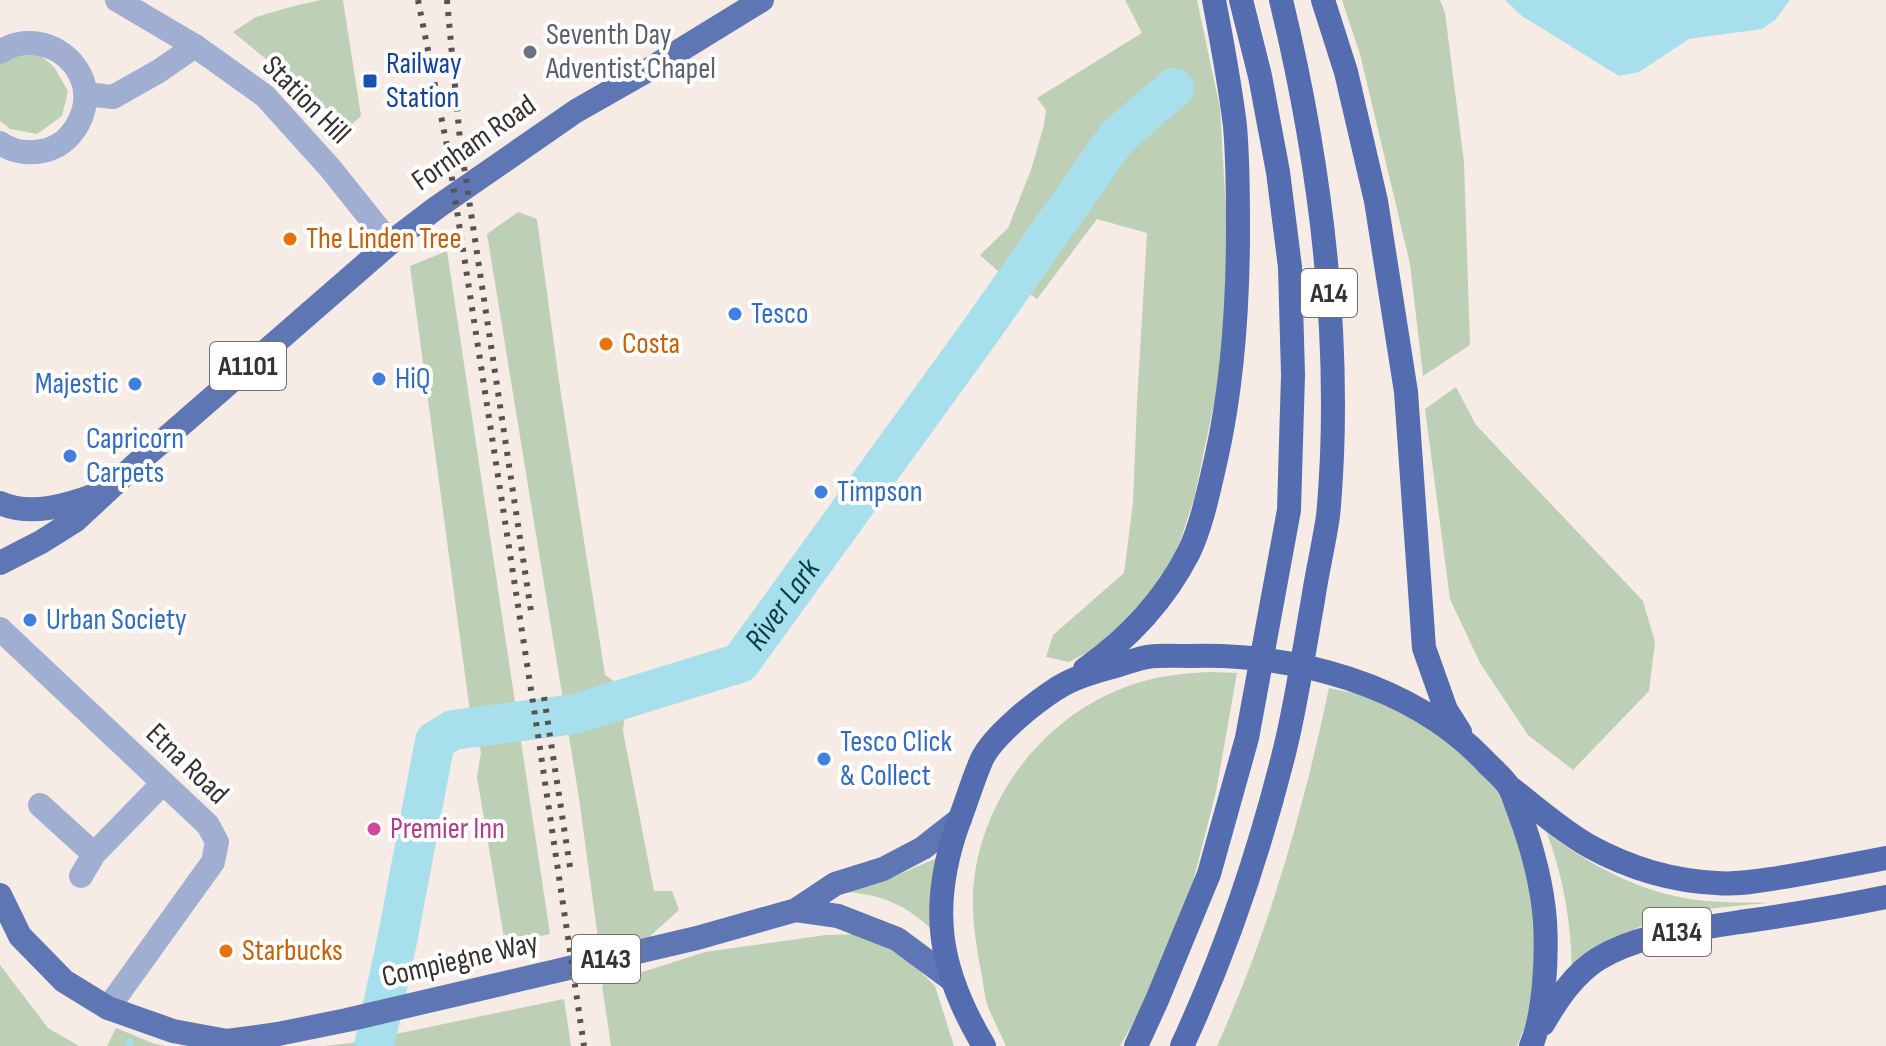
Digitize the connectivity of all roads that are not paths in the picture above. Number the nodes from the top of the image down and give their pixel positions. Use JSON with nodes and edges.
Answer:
{"nodes":[{"id":1,"x":117,"y":0,"type":"edge"},
{"id":2,"x":762,"y":0,"type":"edge"},
{"id":3,"x":1214,"y":0,"type":"edge"},
{"id":4,"x":1241,"y":0,"type":"edge"},
{"id":5,"x":1281,"y":0,"type":"edge"},
{"id":6,"x":1323,"y":0,"type":"edge"},
{"id":7,"x":195,"y":46,"type":"junction"},
{"id":8,"x":0,"y":52,"type":"edge"},
{"id":9,"x":85,"y":94,"type":"junction"},
{"id":10,"x":0,"y":143,"type":"edge"},
{"id":11,"x":390,"y":243,"type":"junction"},
{"id":12,"x":107,"y":491,"type":"junction"},
{"id":13,"x":0,"y":503,"type":"edge"},
{"id":14,"x":0,"y":563,"type":"edge"},
{"id":15,"x":0,"y":629,"type":"edge"},
{"id":16,"x":1064,"y":684,"type":"junction"},
{"id":17,"x":1466,"y":742,"type":"junction"},
{"id":18,"x":163,"y":783,"type":"junction"},
{"id":19,"x":1509,"y":786,"type":"junction"},
{"id":20,"x":40,"y":805,"type":"dead end"},
{"id":21,"x":960,"y":819,"type":"junction"},
{"id":22,"x":94,"y":854,"type":"junction"},
{"id":23,"x":1886,"y":858,"type":"edge"},
{"id":24,"x":81,"y":876,"type":"dead end"},
{"id":25,"x":0,"y":895,"type":"edge"},
{"id":26,"x":1886,"y":897,"type":"edge"},
{"id":27,"x":796,"y":910,"type":"junction"},
{"id":28,"x":951,"y":979,"type":"junction"},
{"id":29,"x":108,"y":1008,"type":"junction"},
{"id":30,"x":971,"y":1034,"type":"edge"},
{"id":31,"x":1532,"y":1043,"type":"edge"},
{"id":32,"x":984,"y":1046,"type":"edge"},
{"id":33,"x":1136,"y":1046,"type":"edge"},
{"id":34,"x":1182,"y":1046,"type":"edge"}],
"edges":[{"from":1,"to":7,"type":"street","name":"Station Hill"},
{"from":2,"to":11,"type":"main road","name":"Fornham Road","number":"A1101"},
{"from":3,"to":16,"type":"highway"},
{"from":4,"to":33,"type":"highway","number":"A14"},
{"from":5,"to":34,"type":"highway","number":"A14"},
{"from":6,"to":17,"type":"highway","number":"A14"},
{"from":7,"to":9,"type":"street"},
{"from":7,"to":11,"type":"street","name":"Station Hill"},
{"from":8,"to":9,"type":"street"},
{"from":9,"to":10,"type":"street"},
{"from":11,"to":12,"type":"main road","number":"A1101"},
{"from":12,"to":13,"type":"main road","number":"A1101"},
{"from":12,"to":14,"type":"main road","number":"A1101"},
{"from":15,"to":18,"type":"street","name":"Etna Road"},
{"from":16,"to":17,"type":"highway"},
{"from":16,"to":21,"type":"highway"},
{"from":17,"to":19,"type":"highway"},
{"from":18,"to":22,"type":"street"},
{"from":18,"to":29,"type":"street","name":"Etna Road"},
{"from":19,"to":23,"type":"highway","number":"A134"},
{"from":19,"to":31,"type":"highway"},
{"from":20,"to":22,"type":"street"},
{"from":21,"to":27,"type":"main road","name":"Compiegne Way","number":"A143"},
{"from":21,"to":28,"type":"highway"},
{"from":22,"to":24,"type":"street"},
{"from":25,"to":29,"type":"main road","name":"Compiegne Way","number":"A143"},
{"from":26,"to":31,"type":"highway","number":"A134"},
{"from":27,"to":28,"type":"main road","name":"Compiegne Way","number":"A143"},
{"from":27,"to":29,"type":"main road","name":"Compiegne Way","number":"A143"},
{"from":28,"to":30,"type":"highway"},
{"from":30,"to":32,"type":"highway"}]}
